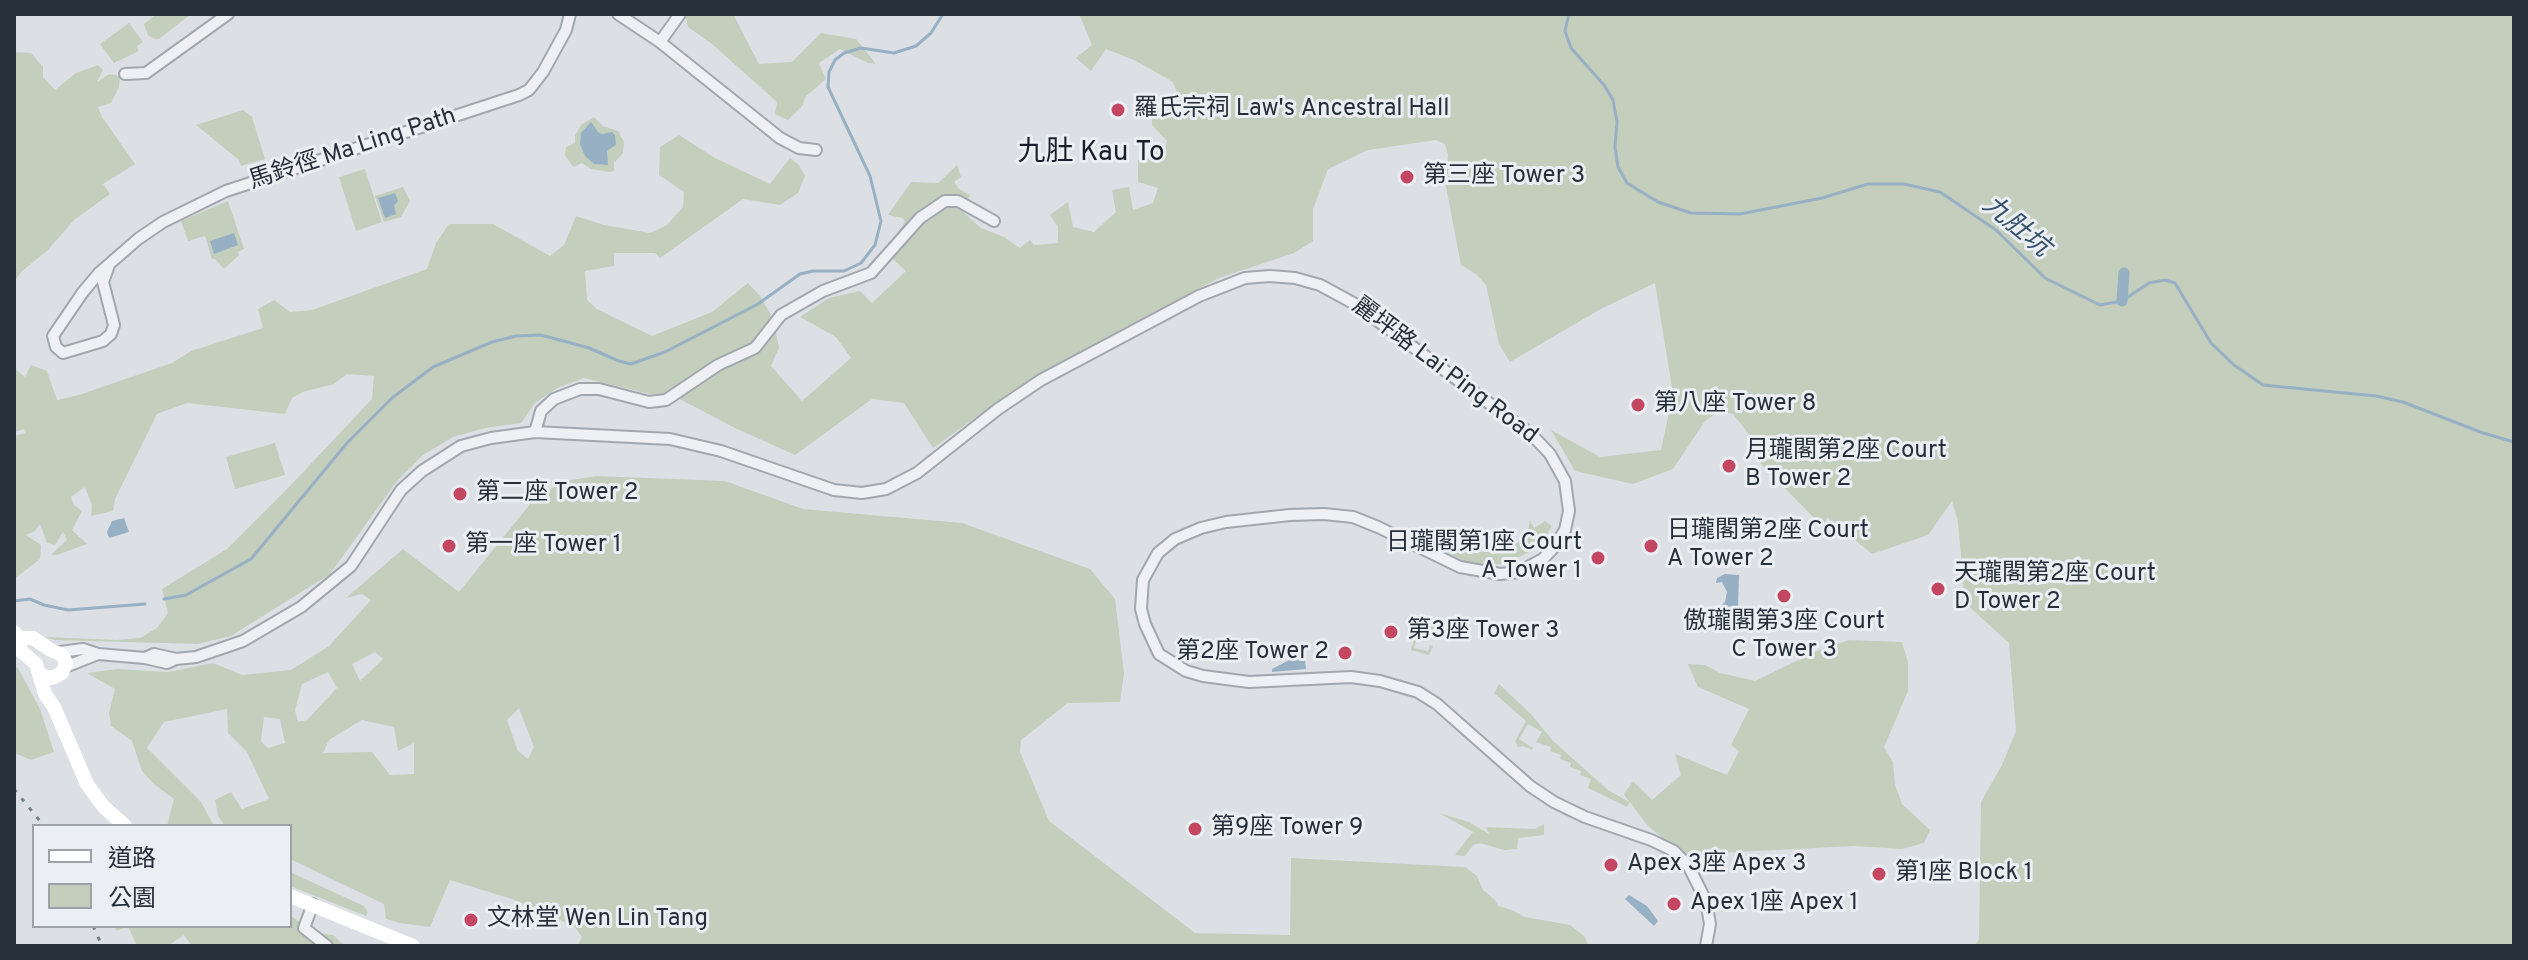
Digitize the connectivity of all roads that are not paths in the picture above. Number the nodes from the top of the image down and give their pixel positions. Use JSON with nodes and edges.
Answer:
{"nodes":[{"id":1,"x":228,"y":14,"type":"edge"},
{"id":2,"x":570,"y":14,"type":"edge"},
{"id":3,"x":618,"y":14,"type":"edge"},
{"id":4,"x":680,"y":14,"type":"edge"},
{"id":5,"x":660,"y":42,"type":"junction"},
{"id":6,"x":125,"y":74,"type":"dead end"},
{"id":7,"x":816,"y":150,"type":"dead end"},
{"id":8,"x":994,"y":221,"type":"dead end"},
{"id":9,"x":109,"y":265,"type":"junction"},
{"id":10,"x":104,"y":291,"type":"junction"},
{"id":11,"x":83,"y":292,"type":"junction"},
{"id":12,"x":535,"y":432,"type":"junction"},
{"id":13,"x":17,"y":635,"type":"edge"},
{"id":14,"x":54,"y":651,"type":"junction"},
{"id":15,"x":98,"y":654,"type":"junction"},
{"id":16,"x":50,"y":671,"type":"junction"},
{"id":17,"x":123,"y":824,"type":"edge"},
{"id":18,"x":292,"y":897,"type":"edge"},
{"id":19,"x":313,"y":904,"type":"junction"},
{"id":20,"x":327,"y":946,"type":"edge"},
{"id":21,"x":413,"y":946,"type":"edge"},
{"id":22,"x":1706,"y":946,"type":"edge"}],
"edges":[{"from":1,"to":6,"type":"street"},
{"from":2,"to":9,"type":"street","name":"馬鈴徑 Ma Ling Path"},
{"from":3,"to":5,"type":"street"},
{"from":4,"to":5,"type":"street"},
{"from":5,"to":7,"type":"street"},
{"from":8,"to":12,"type":"street"},
{"from":9,"to":10,"type":"street","name":"馬鈴徑 Ma Ling Path"},
{"from":9,"to":11,"type":"street","name":"馬鈴徑 Ma Ling Path"},
{"from":10,"to":11,"type":"street"},
{"from":10,"to":11,"type":"street","name":"馬鈴徑 Ma Ling Path"},
{"from":12,"to":15,"type":"street","name":"麗坪路 Lai Ping Road"},
{"from":12,"to":22,"type":"street","name":"麗坪路 Lai Ping Road"},
{"from":13,"to":14,"type":"main road"},
{"from":13,"to":16,"type":"main road"},
{"from":14,"to":15,"type":"street","name":"麗坪路 Lai Ping Road"},
{"from":14,"to":16,"type":"main road"},
{"from":14,"to":16,"type":"main road"},
{"from":15,"to":16,"type":"street","name":"麗坪路 Lai Ping Road"},
{"from":16,"to":17,"type":"main road"},
{"from":18,"to":19,"type":"main road"},
{"from":19,"to":20,"type":"street"},
{"from":19,"to":21,"type":"main road"}]}
